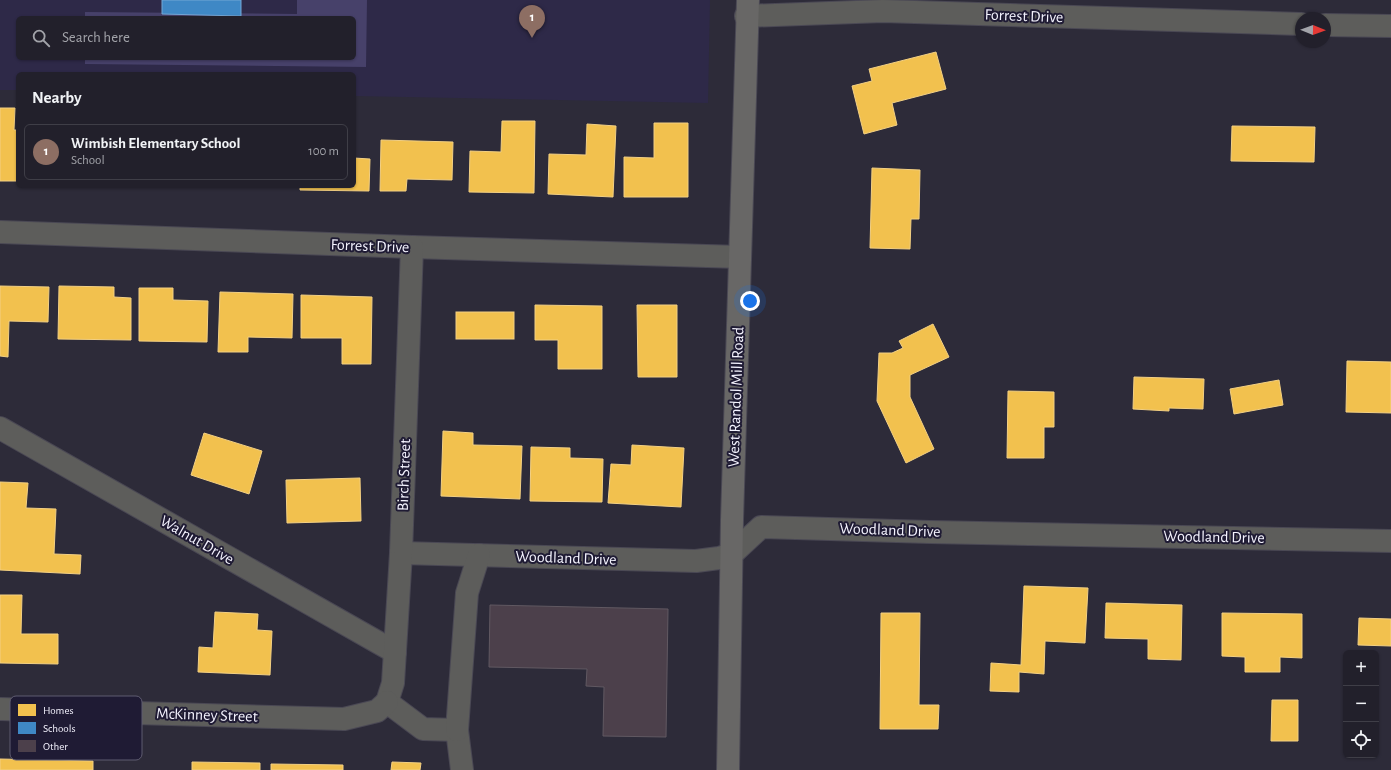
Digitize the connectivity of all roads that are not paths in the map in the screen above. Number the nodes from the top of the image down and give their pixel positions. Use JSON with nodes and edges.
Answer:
{"nodes":[{"id":1,"x":747,"y":8,"type":"edge"},
{"id":2,"x":1295,"y":24,"type":"edge"},
{"id":3,"x":1331,"y":25,"type":"edge"},
{"id":4,"x":1391,"y":26,"type":"edge"},
{"id":5,"x":0,"y":232,"type":"edge"},
{"id":6,"x":412,"y":247,"type":"junction"},
{"id":7,"x":740,"y":257,"type":"junction"},
{"id":8,"x":0,"y":428,"type":"edge"},
{"id":9,"x":1391,"y":541,"type":"edge"},
{"id":10,"x":401,"y":553,"type":"junction"},
{"id":11,"x":732,"y":554,"type":"junction"},
{"id":12,"x":479,"y":555,"type":"junction"},
{"id":13,"x":395,"y":652,"type":"junction"},
{"id":14,"x":387,"y":702,"type":"junction"},
{"id":15,"x":0,"y":709,"type":"edge"},
{"id":16,"x":10,"y":709,"type":"edge"},
{"id":17,"x":142,"y":713,"type":"edge"},
{"id":18,"x":457,"y":730,"type":"junction"},
{"id":19,"x":462,"y":770,"type":"edge"},
{"id":20,"x":728,"y":770,"type":"edge"}],
"edges":[{"from":1,"to":2,"type":"street","name":"Forrest Drive"},
{"from":1,"to":7,"type":"main road","name":"West Randol Mill Road"},
{"from":3,"to":4,"type":"street"},
{"from":5,"to":6,"type":"street","name":"Forrest Drive"},
{"from":6,"to":7,"type":"street","name":"Forrest Drive"},
{"from":6,"to":10,"type":"street","name":"Birch Street"},
{"from":7,"to":11,"type":"main road","name":"West Randol Mill Road"},
{"from":8,"to":13,"type":"street","name":"Walnut Drive"},
{"from":9,"to":11,"type":"street","name":"Woodland Drive"},
{"from":10,"to":12,"type":"street","name":"Woodland Drive"},
{"from":10,"to":13,"type":"street","name":"Birch Street"},
{"from":11,"to":12,"type":"street","name":"Woodland Drive"},
{"from":11,"to":20,"type":"main road","name":"West Randol Mill Road"},
{"from":12,"to":18,"type":"street"},
{"from":13,"to":14,"type":"street","name":"Birch Street"},
{"from":14,"to":17,"type":"street","name":"McKinney Street"},
{"from":14,"to":18,"type":"street"},
{"from":15,"to":16,"type":"street","name":"McKinney Street"},
{"from":18,"to":19,"type":"street"}]}
